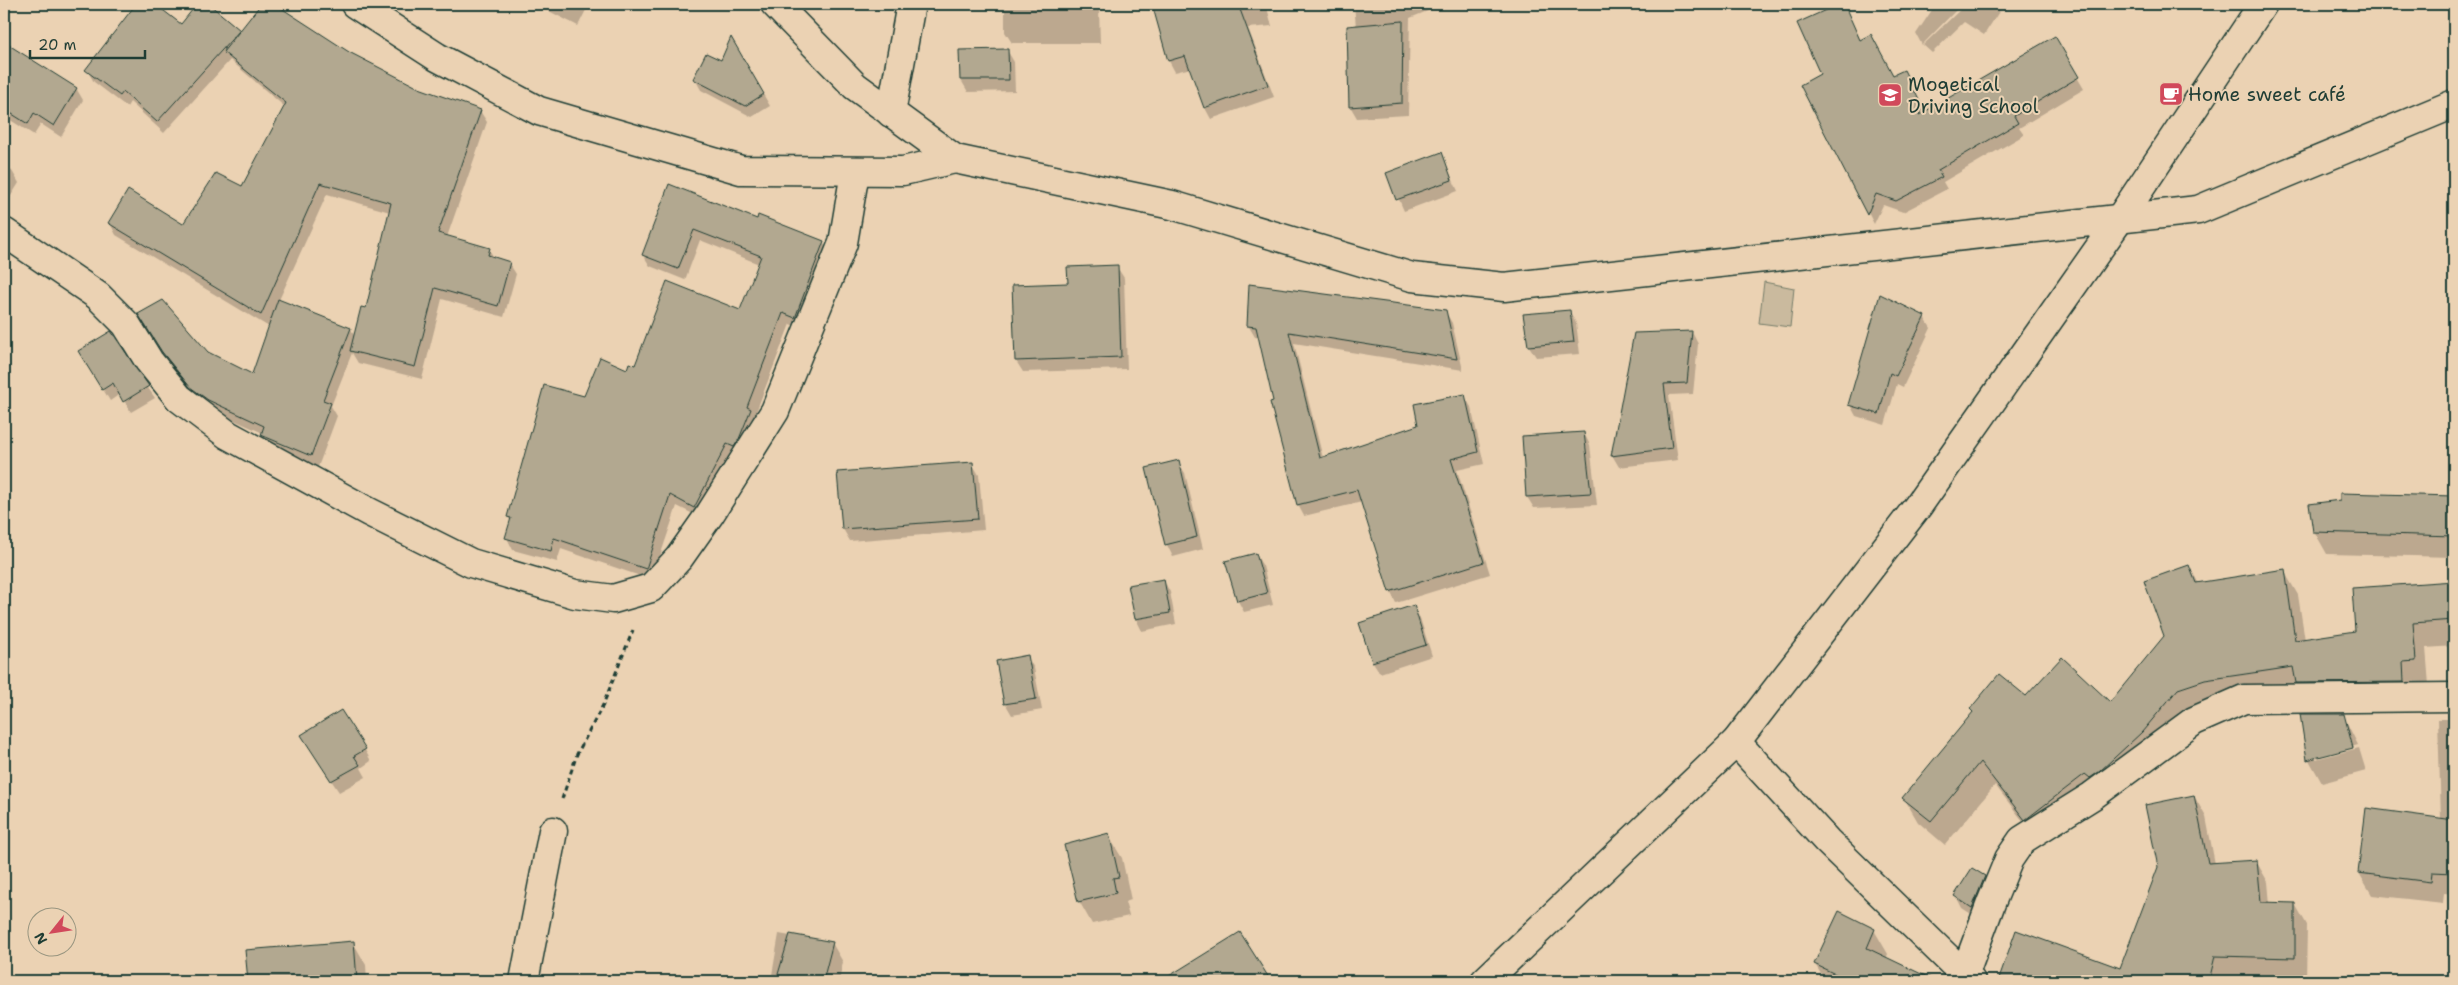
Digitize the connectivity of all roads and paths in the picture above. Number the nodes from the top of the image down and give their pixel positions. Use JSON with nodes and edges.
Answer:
{"nodes":[{"id":1,"x":355,"y":4,"type":"edge"},
{"id":2,"x":775,"y":4,"type":"edge"},
{"id":3,"x":911,"y":4,"type":"edge"},
{"id":4,"x":2263,"y":4,"type":"edge"},
{"id":5,"x":2454,"y":104,"type":"edge"},
{"id":6,"x":891,"y":113,"type":"junction"},
{"id":7,"x":955,"y":160,"type":"junction"},
{"id":8,"x":855,"y":172,"type":"junction"},
{"id":9,"x":2121,"y":216,"type":"junction"},
{"id":10,"x":4,"y":232,"type":"edge"},
{"id":11,"x":650,"y":588,"type":"junction"},
{"id":12,"x":2454,"y":697,"type":"edge"},
{"id":13,"x":1736,"y":742,"type":"junction"},
{"id":14,"x":553,"y":831,"type":"joint"},
{"id":15,"x":1968,"y":979,"type":"edge"},
{"id":16,"x":524,"y":981,"type":"edge"},
{"id":17,"x":1485,"y":981,"type":"edge"}],
"edges":[{"from":1,"to":8,"type":"main road"},
{"from":2,"to":6,"type":"main road"},
{"from":3,"to":6,"type":"main road"},
{"from":4,"to":9,"type":"main road"},
{"from":5,"to":9,"type":"main road"},
{"from":6,"to":7,"type":"main road"},
{"from":7,"to":8,"type":"main road"},
{"from":7,"to":9,"type":"main road"},
{"from":8,"to":11,"type":"main road"},
{"from":9,"to":13,"type":"main road"},
{"from":10,"to":11,"type":"main road"},
{"from":11,"to":14,"type":"path"},
{"from":12,"to":15,"type":"main road"},
{"from":13,"to":15,"type":"main road"},
{"from":13,"to":17,"type":"main road"},
{"from":14,"to":16,"type":"main road"}]}
